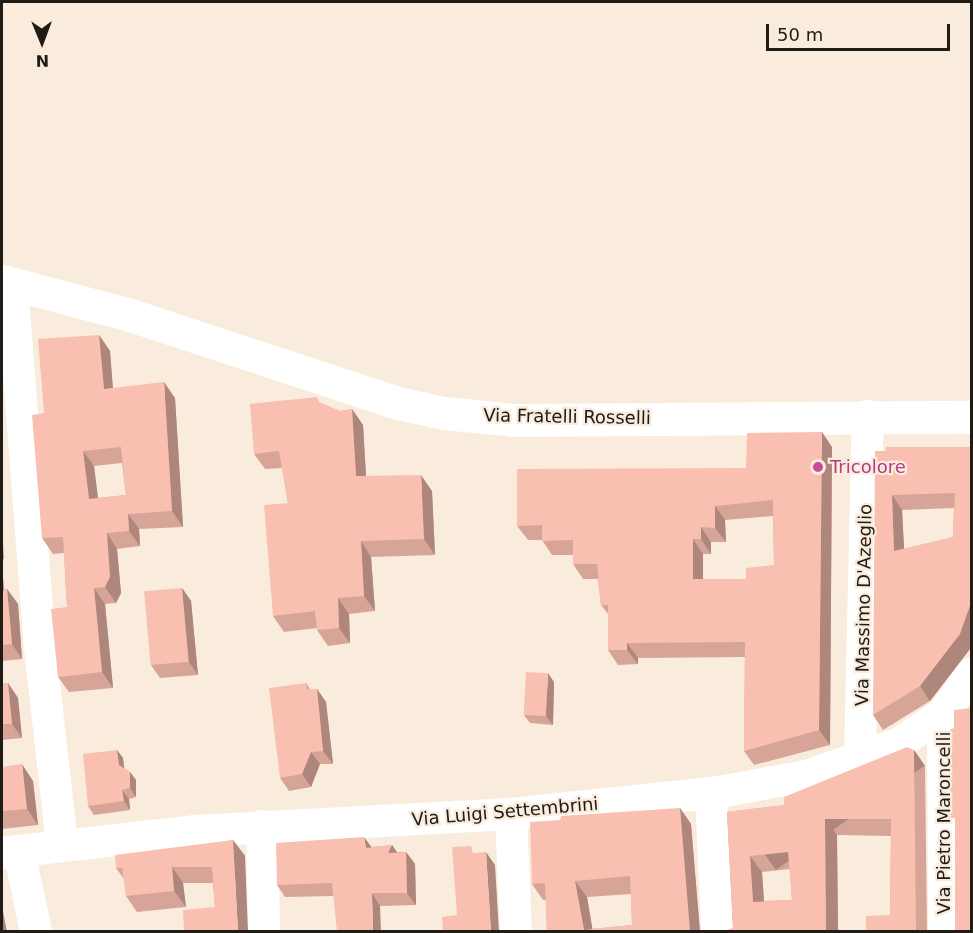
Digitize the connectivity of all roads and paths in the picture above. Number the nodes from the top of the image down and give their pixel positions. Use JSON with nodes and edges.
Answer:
{"nodes":[{"id":1,"x":7,"y":282,"type":"edge"},
{"id":2,"x":867,"y":416,"type":"junction"},
{"id":3,"x":972,"y":417,"type":"edge"},
{"id":4,"x":972,"y":673,"type":"edge"},
{"id":5,"x":943,"y":714,"type":"junction"},
{"id":6,"x":860,"y":758,"type":"junction"},
{"id":7,"x":711,"y":793,"type":"junction"},
{"id":8,"x":511,"y":814,"type":"junction"},
{"id":9,"x":262,"y":826,"type":"junction"},
{"id":10,"x":62,"y":844,"type":"junction"},
{"id":11,"x":10,"y":852,"type":"edge"},
{"id":12,"x":36,"y":932,"type":"edge"},
{"id":13,"x":264,"y":932,"type":"edge"},
{"id":14,"x":516,"y":932,"type":"edge"},
{"id":15,"x":717,"y":932,"type":"edge"},
{"id":16,"x":944,"y":932,"type":"edge"}],
"edges":[{"from":1,"to":2,"type":"main road","name":"Via Fratelli Rosselli"},
{"from":1,"to":10,"type":"street"},
{"from":2,"to":3,"type":"main road","name":"Via Fratelli Rosselli"},
{"from":2,"to":6,"type":"street","name":"Via Massimo D'Azeglio"},
{"from":4,"to":5,"type":"street","name":"Via Luigi Settembrini"},
{"from":5,"to":6,"type":"street","name":"Via Luigi Settembrini"},
{"from":5,"to":16,"type":"street","name":"Via Pietro Maroncelli"},
{"from":6,"to":7,"type":"street","name":"Via Luigi Settembrini"},
{"from":7,"to":8,"type":"street","name":"Via Luigi Settembrini"},
{"from":7,"to":15,"type":"street"},
{"from":8,"to":9,"type":"street","name":"Via Luigi Settembrini"},
{"from":8,"to":14,"type":"street"},
{"from":9,"to":10,"type":"street","name":"Via Luigi Settembrini"},
{"from":9,"to":13,"type":"street"},
{"from":10,"to":11,"type":"street","name":"Via Luigi Settembrini"},
{"from":11,"to":12,"type":"street"}]}
